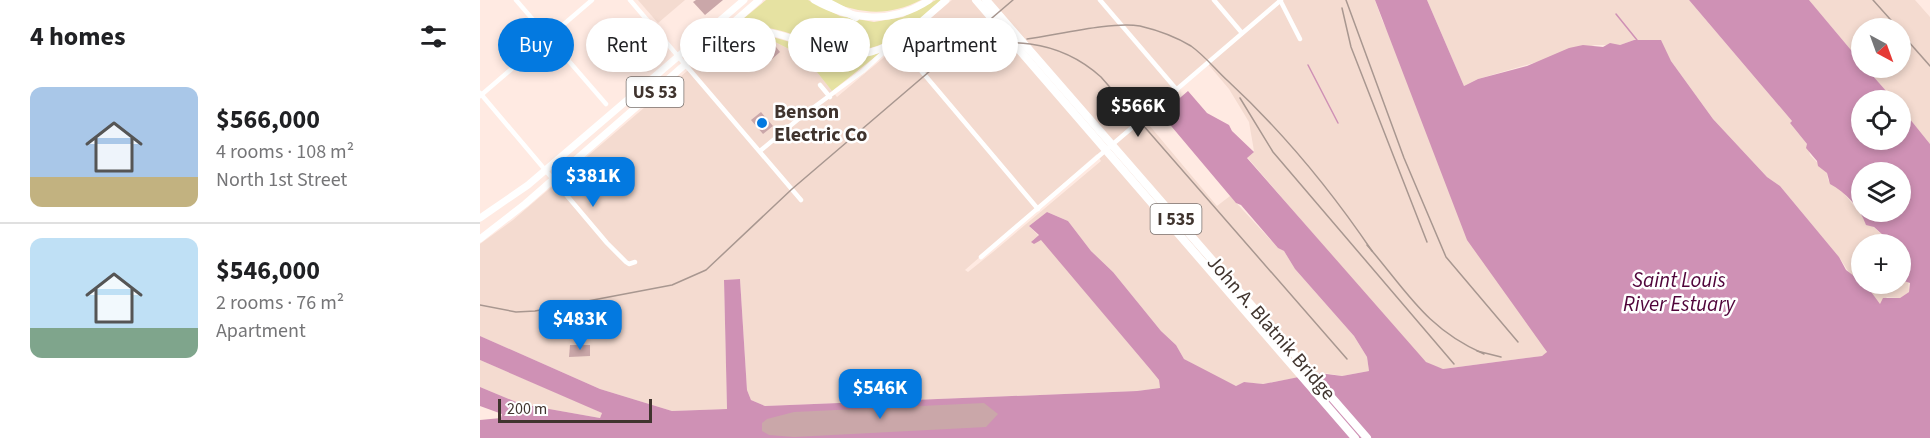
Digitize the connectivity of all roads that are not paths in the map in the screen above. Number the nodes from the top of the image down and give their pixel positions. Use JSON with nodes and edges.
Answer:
{"nodes":[{"id":1,"x":516,"y":0,"type":"edge"},
{"id":2,"x":592,"y":0,"type":"edge"},
{"id":3,"x":630,"y":0,"type":"edge"},
{"id":4,"x":744,"y":0,"type":"edge"},
{"id":5,"x":759,"y":0,"type":"edge"},
{"id":6,"x":814,"y":0,"type":"edge"},
{"id":7,"x":823,"y":0,"type":"edge"},
{"id":8,"x":929,"y":0,"type":"edge"},
{"id":9,"x":946,"y":0,"type":"edge"},
{"id":10,"x":976,"y":0,"type":"edge"},
{"id":11,"x":986,"y":0,"type":"edge"},
{"id":12,"x":1100,"y":0,"type":"edge"},
{"id":13,"x":1214,"y":0,"type":"edge"},
{"id":14,"x":1281,"y":0,"type":"edge"},
{"id":15,"x":856,"y":17,"type":"junction"},
{"id":16,"x":532,"y":18,"type":"edge"},
{"id":17,"x":571,"y":18,"type":"edge"},
{"id":18,"x":739,"y":18,"type":"edge"},
{"id":19,"x":924,"y":18,"type":"edge"},
{"id":20,"x":1242,"y":33,"type":"junction"},
{"id":21,"x":776,"y":34,"type":"edge"},
{"id":22,"x":1300,"y":39,"type":"dead end"},
{"id":23,"x":882,"y":47,"type":"edge"},
{"id":24,"x":882,"y":53,"type":"edge"},
{"id":25,"x":679,"y":57,"type":"junction"},
{"id":26,"x":574,"y":67,"type":"edge"},
{"id":27,"x":680,"y":70,"type":"edge"},
{"id":28,"x":507,"y":72,"type":"edge"},
{"id":29,"x":695,"y":72,"type":"edge"},
{"id":30,"x":922,"y":72,"type":"edge"},
{"id":31,"x":820,"y":85,"type":"dead end"},
{"id":32,"x":1177,"y":90,"type":"junction"},
{"id":33,"x":481,"y":94,"type":"edge"},
{"id":34,"x":830,"y":97,"type":"junction"},
{"id":35,"x":606,"y":104,"type":"dead end"},
{"id":36,"x":760,"y":151,"type":"junction"},
{"id":37,"x":547,"y":169,"type":"junction"},
{"id":38,"x":554,"y":178,"type":"junction"},
{"id":39,"x":801,"y":200,"type":"dead end"},
{"id":40,"x":1038,"y":209,"type":"junction"},
{"id":41,"x":480,"y":218,"type":"edge"},
{"id":42,"x":480,"y":239,"type":"edge"},
{"id":43,"x":981,"y":258,"type":"dead end"},
{"id":44,"x":635,"y":262,"type":"dead end"},
{"id":45,"x":1355,"y":438,"type":"edge"},
{"id":46,"x":1367,"y":438,"type":"edge"}],
"edges":[{"from":1,"to":16,"type":"street"},
{"from":2,"to":17,"type":"street"},
{"from":3,"to":25,"type":"street"},
{"from":4,"to":25,"type":"main road","number":"US 53"},
{"from":5,"to":18,"type":"main road","number":"US 53"},
{"from":6,"to":15,"type":"main road"},
{"from":7,"to":15,"type":"highway"},
{"from":8,"to":15,"type":"main road"},
{"from":9,"to":19,"type":"main road"},
{"from":10,"to":45,"type":"highway","name":"John A. Blatnik Bridge","number":"I 535"},
{"from":11,"to":46,"type":"highway","name":"John A. Blatnik Bridge","number":"I 535"},
{"from":12,"to":32,"type":"street"},
{"from":13,"to":20,"type":"street"},
{"from":14,"to":20,"type":"street"},
{"from":14,"to":22,"type":"street"},
{"from":20,"to":32,"type":"street"},
{"from":21,"to":23,"type":"main road"},
{"from":24,"to":34,"type":"street"},
{"from":25,"to":37,"type":"main road","number":"US 53"},
{"from":26,"to":35,"type":"street"},
{"from":27,"to":38,"type":"main road","number":"US 53"},
{"from":28,"to":33,"type":"street"},
{"from":29,"to":36,"type":"street"},
{"from":30,"to":40,"type":"street"},
{"from":31,"to":34,"type":"street"},
{"from":32,"to":40,"type":"street"},
{"from":33,"to":37,"type":"street"},
{"from":34,"to":36,"type":"street"},
{"from":36,"to":39,"type":"street"},
{"from":37,"to":38,"type":"street"},
{"from":37,"to":41,"type":"main road","number":"US 53"},
{"from":38,"to":42,"type":"main road","number":"US 53"},
{"from":38,"to":44,"type":"street"},
{"from":40,"to":43,"type":"street"}]}
